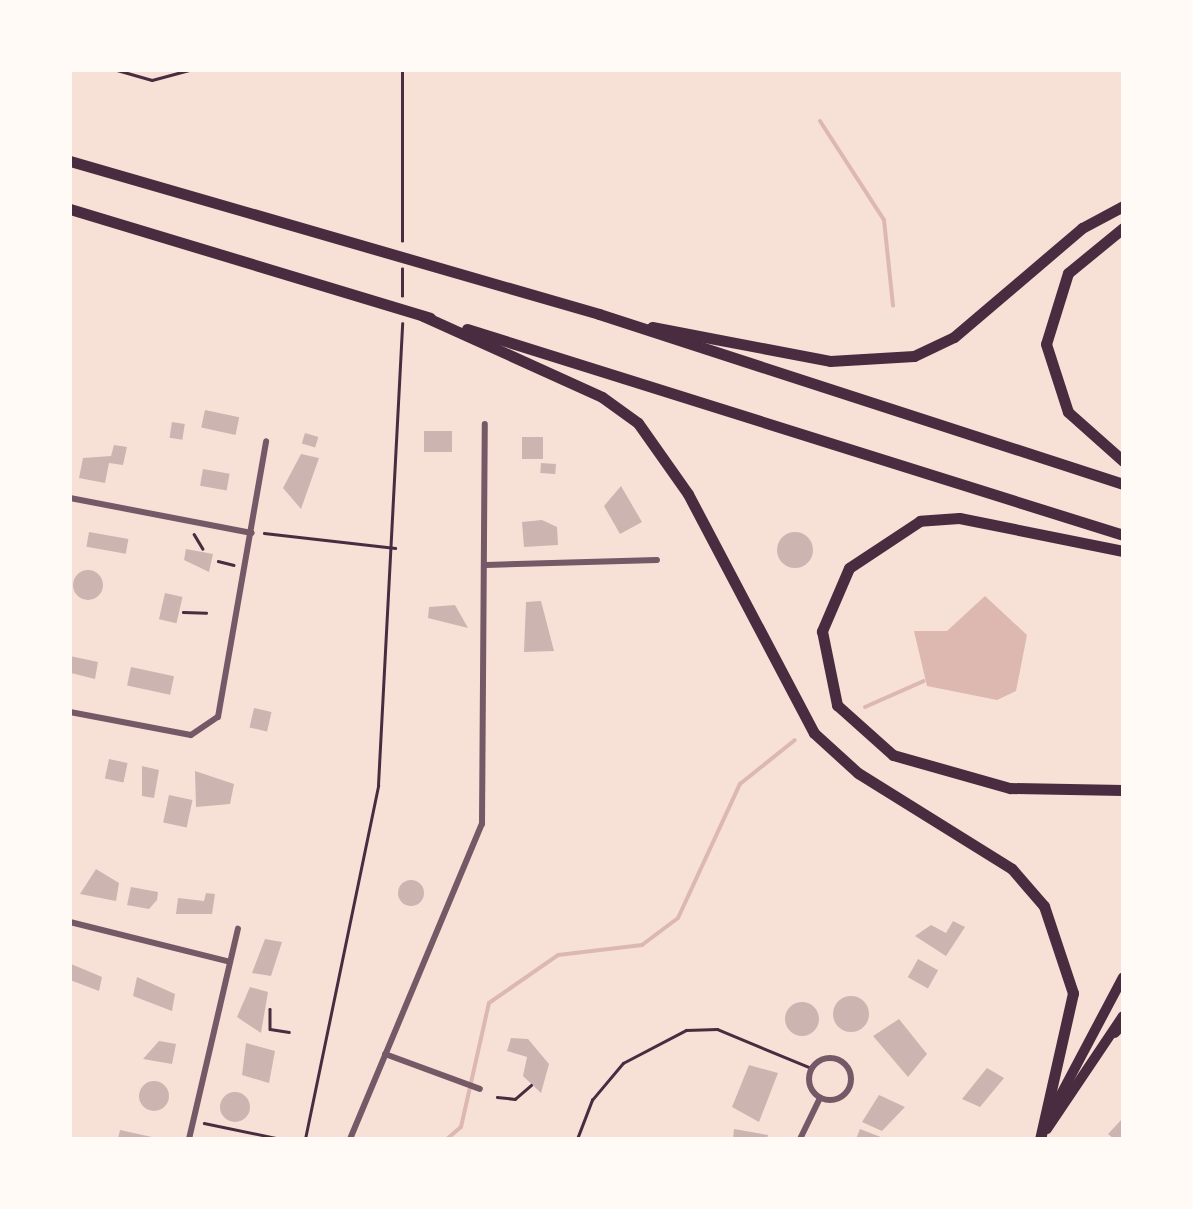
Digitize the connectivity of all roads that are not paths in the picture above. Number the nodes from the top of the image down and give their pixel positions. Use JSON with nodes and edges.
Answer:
{"nodes":[{"id":1,"x":70,"y":162,"type":"edge"},
{"id":2,"x":1123,"y":206,"type":"edge"},
{"id":3,"x":70,"y":210,"type":"edge"},
{"id":4,"x":1123,"y":228,"type":"edge"},
{"id":5,"x":423,"y":316,"type":"junction"},
{"id":6,"x":618,"y":321,"type":"junction"},
{"id":7,"x":486,"y":424,"type":"dead end"},
{"id":8,"x":266,"y":442,"type":"dead end"},
{"id":9,"x":1123,"y":461,"type":"edge"},
{"id":10,"x":1123,"y":484,"type":"edge"},
{"id":11,"x":70,"y":498,"type":"edge"},
{"id":12,"x":252,"y":533,"type":"junction"},
{"id":13,"x":1123,"y":535,"type":"edge"},
{"id":14,"x":1123,"y":552,"type":"edge"},
{"id":15,"x":657,"y":560,"type":"dead end"},
{"id":16,"x":486,"y":564,"type":"junction"},
{"id":17,"x":70,"y":712,"type":"edge"},
{"id":18,"x":1123,"y":790,"type":"edge"},
{"id":19,"x":70,"y":922,"type":"edge"},
{"id":20,"x":238,"y":929,"type":"dead end"},
{"id":21,"x":227,"y":961,"type":"junction"},
{"id":22,"x":1123,"y":977,"type":"edge"},
{"id":23,"x":1120,"y":1024,"type":"edge"},
{"id":24,"x":385,"y":1054,"type":"junction"},
{"id":25,"x":480,"y":1089,"type":"dead end"},
{"id":26,"x":820,"y":1098,"type":"junction"},
{"id":27,"x":1043,"y":1136,"type":"edge"},
{"id":28,"x":189,"y":1139,"type":"edge"},
{"id":29,"x":350,"y":1139,"type":"edge"},
{"id":30,"x":800,"y":1139,"type":"edge"}],
"edges":[{"from":1,"to":6,"type":"highway"},
{"from":2,"to":6,"type":"highway"},
{"from":3,"to":5,"type":"highway"},
{"from":4,"to":9,"type":"highway"},
{"from":5,"to":13,"type":"highway"},
{"from":5,"to":27,"type":"highway"},
{"from":6,"to":10,"type":"highway"},
{"from":7,"to":16,"type":"street"},
{"from":8,"to":12,"type":"street"},
{"from":11,"to":12,"type":"street"},
{"from":12,"to":17,"type":"street"},
{"from":14,"to":18,"type":"highway"},
{"from":15,"to":16,"type":"street"},
{"from":16,"to":24,"type":"street"},
{"from":19,"to":21,"type":"street"},
{"from":20,"to":21,"type":"street"},
{"from":21,"to":28,"type":"street"},
{"from":22,"to":27,"type":"main road"},
{"from":23,"to":27,"type":"main road"},
{"from":24,"to":25,"type":"street"},
{"from":24,"to":29,"type":"street"},
{"from":26,"to":26,"type":"street"},
{"from":26,"to":30,"type":"street"}]}
